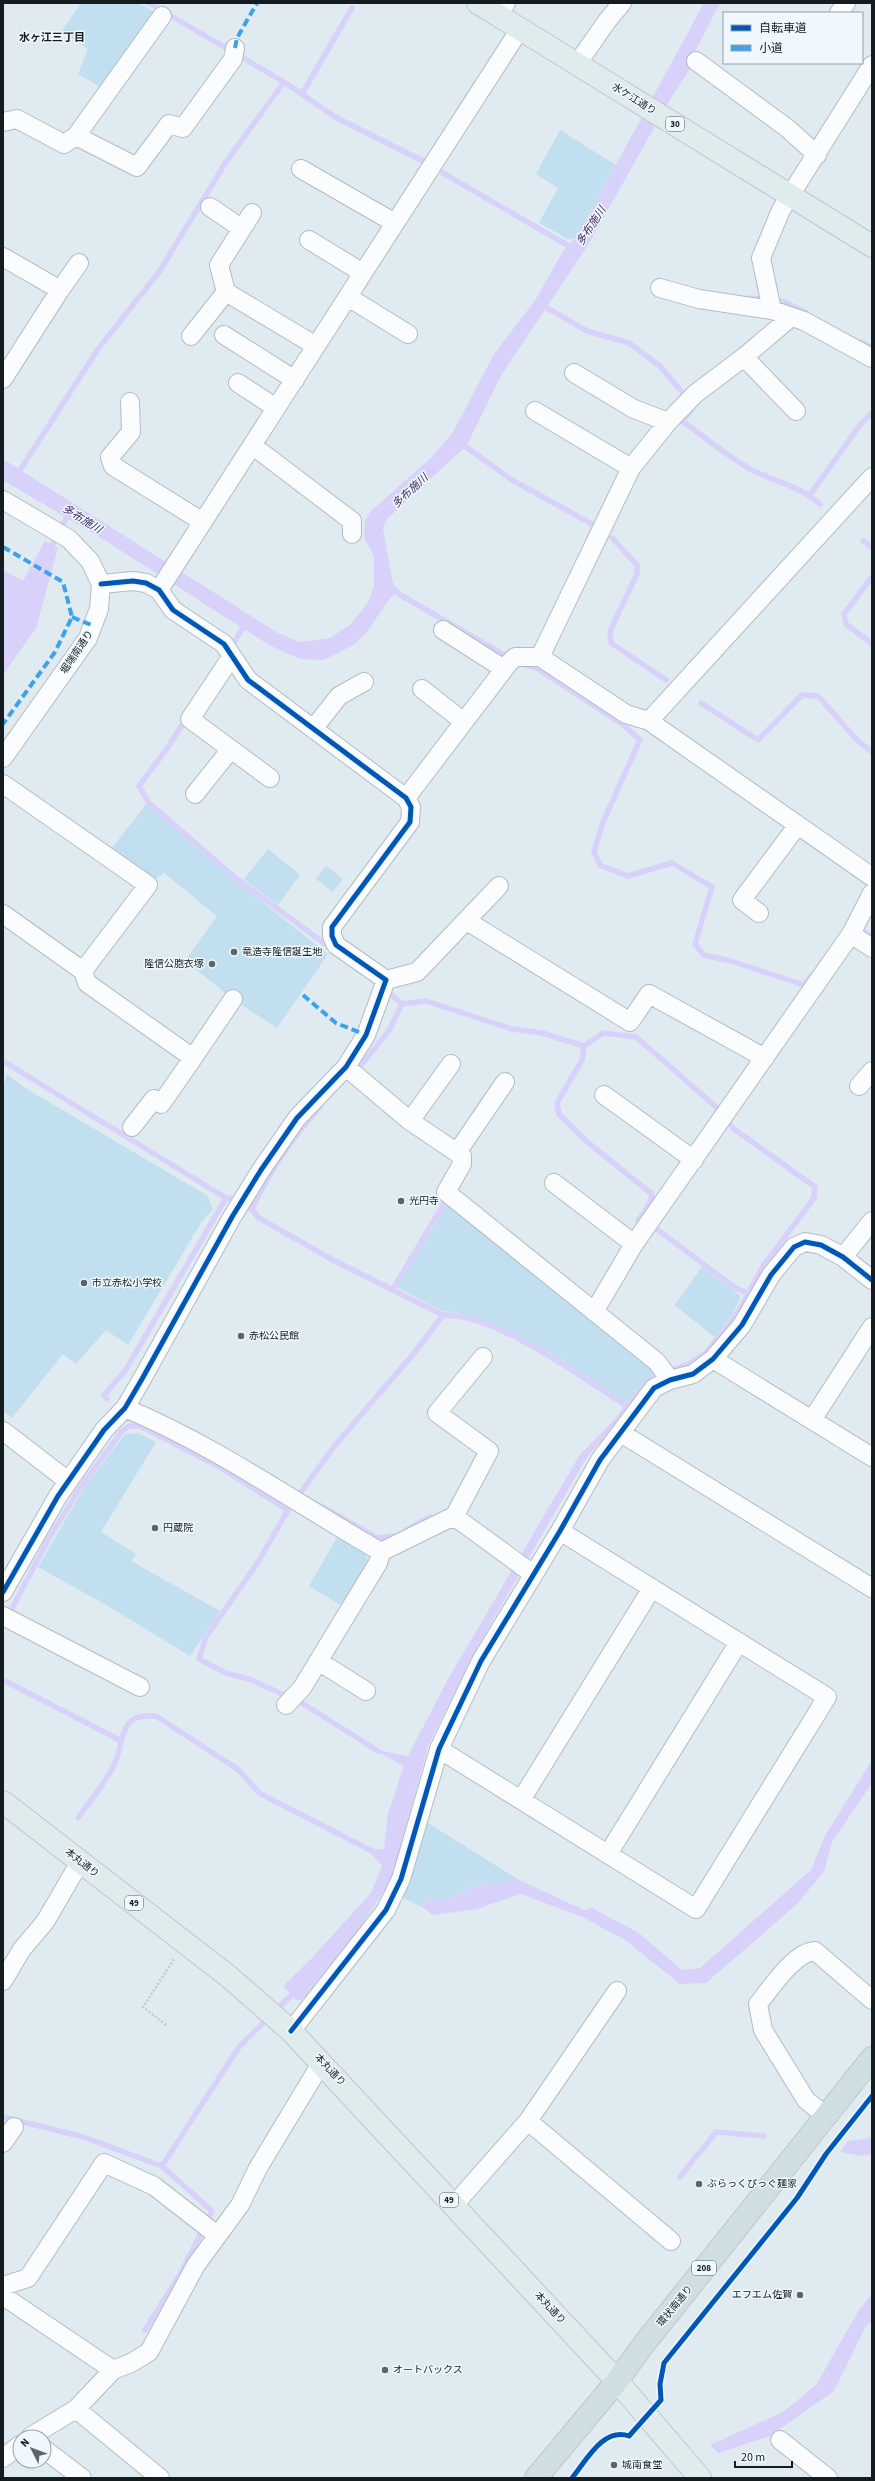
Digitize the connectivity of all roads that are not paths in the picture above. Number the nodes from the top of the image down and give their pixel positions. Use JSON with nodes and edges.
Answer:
{"nodes":[{"id":1,"x":478,"y":3,"type":"edge"},
{"id":2,"x":622,"y":3,"type":"edge"},
{"id":3,"x":846,"y":3,"type":"edge"},
{"id":4,"x":502,"y":9,"type":"edge"},
{"id":5,"x":840,"y":12,"type":"edge"},
{"id":6,"x":162,"y":16,"type":"dead end"},
{"id":7,"x":520,"y":29,"type":"junction"},
{"id":8,"x":234,"y":54,"type":"dead end"},
{"id":9,"x":863,"y":58,"type":"edge"},
{"id":10,"x":696,"y":61,"type":"dead end"},
{"id":11,"x":577,"y":64,"type":"junction"},
{"id":12,"x":872,"y":64,"type":"edge"},
{"id":13,"x":3,"y":122,"type":"edge"},
{"id":14,"x":76,"y":136,"type":"junction"},
{"id":15,"x":817,"y":154,"type":"junction"},
{"id":16,"x":301,"y":169,"type":"dead end"},
{"id":17,"x":791,"y":195,"type":"junction"},
{"id":18,"x":210,"y":207,"type":"dead end"},
{"id":19,"x":252,"y":213,"type":"dead end"},
{"id":20,"x":395,"y":223,"type":"junction"},
{"id":21,"x":241,"y":228,"type":"junction"},
{"id":22,"x":309,"y":240,"type":"dead end"},
{"id":23,"x":872,"y":246,"type":"edge"},
{"id":24,"x":3,"y":257,"type":"edge"},
{"id":25,"x":79,"y":263,"type":"dead end"},
{"id":26,"x":363,"y":273,"type":"junction"},
{"id":27,"x":660,"y":288,"type":"dead end"},
{"id":28,"x":60,"y":290,"type":"junction"},
{"id":29,"x":226,"y":292,"type":"junction"},
{"id":30,"x":348,"y":297,"type":"junction"},
{"id":31,"x":771,"y":304,"type":"junction"},
{"id":32,"x":790,"y":318,"type":"junction"},
{"id":33,"x":408,"y":334,"type":"dead end"},
{"id":34,"x":224,"y":335,"type":"dead end"},
{"id":35,"x":191,"y":336,"type":"dead end"},
{"id":36,"x":316,"y":346,"type":"junction"},
{"id":37,"x":744,"y":357,"type":"junction"},
{"id":38,"x":872,"y":358,"type":"edge"},
{"id":39,"x":574,"y":373,"type":"dead end"},
{"id":40,"x":3,"y":379,"type":"edge"},
{"id":41,"x":295,"y":380,"type":"junction"},
{"id":42,"x":238,"y":383,"type":"dead end"},
{"id":43,"x":130,"y":402,"type":"dead end"},
{"id":44,"x":276,"y":408,"type":"junction"},
{"id":45,"x":536,"y":410,"type":"dead end"},
{"id":46,"x":796,"y":411,"type":"dead end"},
{"id":47,"x":668,"y":422,"type":"junction"},
{"id":48,"x":252,"y":446,"type":"junction"},
{"id":49,"x":631,"y":468,"type":"junction"},
{"id":50,"x":872,"y":477,"type":"edge"},
{"id":51,"x":3,"y":500,"type":"edge"},
{"id":52,"x":203,"y":522,"type":"junction"},
{"id":53,"x":352,"y":534,"type":"dead end"},
{"id":54,"x":101,"y":584,"type":"junction"},
{"id":55,"x":162,"y":586,"type":"junction"},
{"id":56,"x":443,"y":630,"type":"dead end"},
{"id":57,"x":228,"y":650,"type":"junction"},
{"id":58,"x":540,"y":657,"type":"junction"},
{"id":59,"x":509,"y":663,"type":"junction"},
{"id":60,"x":364,"y":682,"type":"dead end"},
{"id":61,"x":422,"y":689,"type":"dead end"},
{"id":62,"x":649,"y":721,"type":"junction"},
{"id":63,"x":464,"y":722,"type":"junction"},
{"id":64,"x":313,"y":729,"type":"junction"},
{"id":65,"x":231,"y":749,"type":"junction"},
{"id":66,"x":3,"y":758,"type":"edge"},
{"id":67,"x":270,"y":778,"type":"dead end"},
{"id":68,"x":3,"y":784,"type":"edge"},
{"id":69,"x":195,"y":794,"type":"dead end"},
{"id":70,"x":406,"y":798,"type":"junction"},
{"id":71,"x":797,"y":826,"type":"junction"},
{"id":72,"x":872,"y":877,"type":"edge"},
{"id":73,"x":499,"y":886,"type":"dead end"},
{"id":74,"x":872,"y":893,"type":"edge"},
{"id":75,"x":758,"y":913,"type":"dead end"},
{"id":76,"x":3,"y":914,"type":"edge"},
{"id":77,"x":467,"y":921,"type":"junction"},
{"id":78,"x":854,"y":930,"type":"junction"},
{"id":79,"x":872,"y":948,"type":"edge"},
{"id":80,"x":83,"y":971,"type":"junction"},
{"id":81,"x":384,"y":986,"type":"junction"},
{"id":82,"x":234,"y":999,"type":"dead end"},
{"id":83,"x":193,"y":1058,"type":"junction"},
{"id":84,"x":765,"y":1058,"type":"junction"},
{"id":85,"x":451,"y":1064,"type":"dead end"},
{"id":86,"x":872,"y":1071,"type":"edge"},
{"id":87,"x":351,"y":1072,"type":"junction"},
{"id":88,"x":506,"y":1082,"type":"dead end"},
{"id":89,"x":859,"y":1086,"type":"dead end"},
{"id":90,"x":604,"y":1095,"type":"dead end"},
{"id":91,"x":413,"y":1117,"type":"junction"},
{"id":92,"x":132,"y":1127,"type":"dead end"},
{"id":93,"x":461,"y":1146,"type":"junction"},
{"id":94,"x":694,"y":1160,"type":"junction"},
{"id":95,"x":554,"y":1183,"type":"dead end"},
{"id":96,"x":872,"y":1221,"type":"edge"},
{"id":97,"x":634,"y":1244,"type":"junction"},
{"id":98,"x":843,"y":1257,"type":"junction"},
{"id":99,"x":872,"y":1280,"type":"edge"},
{"id":100,"x":594,"y":1312,"type":"junction"},
{"id":101,"x":872,"y":1327,"type":"edge"},
{"id":102,"x":483,"y":1357,"type":"dead end"},
{"id":103,"x":713,"y":1359,"type":"junction"},
{"id":104,"x":666,"y":1373,"type":"junction"},
{"id":105,"x":125,"y":1408,"type":"junction"},
{"id":106,"x":812,"y":1420,"type":"junction"},
{"id":107,"x":3,"y":1431,"type":"edge"},
{"id":108,"x":621,"y":1433,"type":"junction"},
{"id":109,"x":872,"y":1457,"type":"edge"},
{"id":110,"x":68,"y":1481,"type":"junction"},
{"id":111,"x":453,"y":1519,"type":"junction"},
{"id":112,"x":560,"y":1531,"type":"junction"},
{"id":113,"x":381,"y":1552,"type":"junction"},
{"id":114,"x":525,"y":1568,"type":"junction"},
{"id":115,"x":652,"y":1588,"type":"junction"},
{"id":116,"x":872,"y":1588,"type":"edge"},
{"id":117,"x":3,"y":1592,"type":"edge"},
{"id":118,"x":8,"y":1619,"type":"edge"},
{"id":119,"x":739,"y":1642,"type":"junction"},
{"id":120,"x":318,"y":1661,"type":"junction"},
{"id":121,"x":140,"y":1687,"type":"dead end"},
{"id":122,"x":366,"y":1691,"type":"dead end"},
{"id":123,"x":289,"y":1700,"type":"dead end"},
{"id":124,"x":439,"y":1749,"type":"junction"},
{"id":125,"x":521,"y":1800,"type":"junction"},
{"id":126,"x":3,"y":1802,"type":"edge"},
{"id":127,"x":608,"y":1854,"type":"junction"},
{"id":128,"x":80,"y":1862,"type":"junction"},
{"id":129,"x":3,"y":1981,"type":"edge"},
{"id":130,"x":618,"y":1991,"type":"dead end"},
{"id":131,"x":872,"y":2000,"type":"edge"},
{"id":132,"x":872,"y":2012,"type":"edge"},
{"id":133,"x":285,"y":2026,"type":"junction"},
{"id":134,"x":872,"y":2058,"type":"edge"},
{"id":135,"x":322,"y":2062,"type":"junction"},
{"id":136,"x":796,"y":2081,"type":"junction"},
{"id":137,"x":826,"y":2116,"type":"junction"},
{"id":138,"x":528,"y":2121,"type":"junction"},
{"id":139,"x":14,"y":2127,"type":"dead end"},
{"id":140,"x":3,"y":2143,"type":"edge"},
{"id":141,"x":454,"y":2205,"type":"junction"},
{"id":142,"x":217,"y":2235,"type":"junction"},
{"id":143,"x":671,"y":2241,"type":"dead end"},
{"id":144,"x":3,"y":2286,"type":"edge"},
{"id":145,"x":3,"y":2296,"type":"edge"},
{"id":146,"x":113,"y":2370,"type":"junction"},
{"id":147,"x":617,"y":2381,"type":"junction"},
{"id":148,"x":76,"y":2409,"type":"junction"},
{"id":149,"x":43,"y":2429,"type":"edge"},
{"id":150,"x":780,"y":2440,"type":"dead end"},
{"id":151,"x":12,"y":2451,"type":"edge"},
{"id":152,"x":52,"y":2455,"type":"edge"},
{"id":153,"x":3,"y":2458,"type":"edge"},
{"id":154,"x":82,"y":2478,"type":"edge"},
{"id":155,"x":160,"y":2478,"type":"edge"},
{"id":156,"x":536,"y":2478,"type":"edge"},
{"id":157,"x":700,"y":2478,"type":"edge"},
{"id":158,"x":828,"y":2478,"type":"edge"}],
"edges":[{"from":1,"to":4,"type":"main road","name":"水ケ江通り","number":"30"},
{"from":2,"to":11,"type":"street"},
{"from":3,"to":5,"type":"street"},
{"from":4,"to":7,"type":"main road","name":"水ケ江通り","number":"30"},
{"from":6,"to":14,"type":"street"},
{"from":7,"to":11,"type":"main road","name":"水ケ江通り","number":"30"},
{"from":7,"to":20,"type":"street"},
{"from":8,"to":14,"type":"street"},
{"from":9,"to":12,"type":"street"},
{"from":10,"to":15,"type":"street"},
{"from":11,"to":17,"type":"main road","name":"水ケ江通り","number":"30"},
{"from":12,"to":15,"type":"street"},
{"from":13,"to":14,"type":"street"},
{"from":15,"to":17,"type":"street"},
{"from":16,"to":20,"type":"street"},
{"from":17,"to":23,"type":"main road","name":"水ケ江通り","number":"30"},
{"from":17,"to":31,"type":"street"},
{"from":18,"to":21,"type":"street"},
{"from":19,"to":21,"type":"street"},
{"from":20,"to":26,"type":"street"},
{"from":21,"to":29,"type":"street"},
{"from":22,"to":26,"type":"street"},
{"from":24,"to":28,"type":"street"},
{"from":25,"to":28,"type":"street"},
{"from":26,"to":30,"type":"street"},
{"from":27,"to":31,"type":"street"},
{"from":28,"to":40,"type":"street"},
{"from":29,"to":35,"type":"street"},
{"from":29,"to":36,"type":"street"},
{"from":30,"to":33,"type":"street"},
{"from":30,"to":36,"type":"street"},
{"from":31,"to":32,"type":"street"},
{"from":32,"to":37,"type":"street"},
{"from":32,"to":38,"type":"street"},
{"from":34,"to":41,"type":"street"},
{"from":36,"to":41,"type":"street"},
{"from":37,"to":46,"type":"street"},
{"from":37,"to":47,"type":"street"},
{"from":39,"to":47,"type":"street"},
{"from":41,"to":44,"type":"street"},
{"from":42,"to":44,"type":"street"},
{"from":43,"to":52,"type":"street"},
{"from":44,"to":48,"type":"street"},
{"from":45,"to":49,"type":"street"},
{"from":47,"to":49,"type":"street"},
{"from":48,"to":52,"type":"street"},
{"from":48,"to":53,"type":"street"},
{"from":49,"to":58,"type":"street"},
{"from":50,"to":62,"type":"street"},
{"from":51,"to":54,"type":"street","name":"堀端南通り"},
{"from":52,"to":55,"type":"street"},
{"from":54,"to":55,"type":"street"},
{"from":54,"to":66,"type":"street","name":"堀端南通り"},
{"from":55,"to":57,"type":"street"},
{"from":56,"to":59,"type":"street"},
{"from":57,"to":64,"type":"street"},
{"from":57,"to":65,"type":"street"},
{"from":58,"to":59,"type":"street"},
{"from":58,"to":62,"type":"street"},
{"from":59,"to":63,"type":"street"},
{"from":60,"to":64,"type":"street"},
{"from":61,"to":63,"type":"street"},
{"from":62,"to":71,"type":"street"},
{"from":63,"to":70,"type":"street"},
{"from":64,"to":70,"type":"street"},
{"from":65,"to":67,"type":"street"},
{"from":65,"to":69,"type":"street"},
{"from":68,"to":80,"type":"street"},
{"from":70,"to":81,"type":"street"},
{"from":71,"to":72,"type":"street"},
{"from":71,"to":75,"type":"street"},
{"from":73,"to":77,"type":"street"},
{"from":74,"to":78,"type":"street"},
{"from":76,"to":80,"type":"street"},
{"from":77,"to":81,"type":"street"},
{"from":77,"to":84,"type":"street"},
{"from":78,"to":79,"type":"street"},
{"from":78,"to":84,"type":"street"},
{"from":80,"to":83,"type":"street"},
{"from":81,"to":87,"type":"street"},
{"from":82,"to":83,"type":"street"},
{"from":83,"to":92,"type":"street"},
{"from":84,"to":94,"type":"street"},
{"from":85,"to":91,"type":"street"},
{"from":86,"to":89,"type":"street"},
{"from":87,"to":91,"type":"street"},
{"from":87,"to":105,"type":"street"},
{"from":88,"to":93,"type":"street"},
{"from":90,"to":94,"type":"street"},
{"from":91,"to":93,"type":"street"},
{"from":93,"to":100,"type":"street"},
{"from":94,"to":97,"type":"street"},
{"from":95,"to":97,"type":"street"},
{"from":96,"to":98,"type":"street"},
{"from":97,"to":100,"type":"street"},
{"from":98,"to":99,"type":"street"},
{"from":98,"to":103,"type":"street"},
{"from":100,"to":104,"type":"street"},
{"from":101,"to":106,"type":"street"},
{"from":102,"to":111,"type":"street"},
{"from":103,"to":104,"type":"street"},
{"from":103,"to":106,"type":"street"},
{"from":104,"to":108,"type":"street"},
{"from":105,"to":110,"type":"street"},
{"from":105,"to":113,"type":"street"},
{"from":106,"to":109,"type":"street"},
{"from":107,"to":110,"type":"street"},
{"from":108,"to":112,"type":"street"},
{"from":108,"to":116,"type":"street"},
{"from":110,"to":117,"type":"street"},
{"from":111,"to":113,"type":"street"},
{"from":111,"to":114,"type":"street"},
{"from":112,"to":114,"type":"street"},
{"from":112,"to":115,"type":"street"},
{"from":113,"to":120,"type":"street"},
{"from":114,"to":124,"type":"street"},
{"from":115,"to":119,"type":"street"},
{"from":115,"to":125,"type":"street"},
{"from":118,"to":121,"type":"street"},
{"from":119,"to":127,"type":"street"},
{"from":119,"to":127,"type":"street"},
{"from":120,"to":122,"type":"street"},
{"from":120,"to":123,"type":"street"},
{"from":124,"to":125,"type":"street"},
{"from":124,"to":133,"type":"street"},
{"from":125,"to":127,"type":"street"},
{"from":126,"to":128,"type":"main road","name":"本丸通り","number":"49"},
{"from":128,"to":129,"type":"street"},
{"from":128,"to":133,"type":"main road","name":"本丸通り","number":"49"},
{"from":130,"to":138,"type":"street"},
{"from":131,"to":136,"type":"street"},
{"from":132,"to":136,"type":"street"},
{"from":133,"to":135,"type":"main road","name":"本丸通り","number":"49"},
{"from":134,"to":137,"type":"highway","name":"環状南通り","number":"208"},
{"from":135,"to":141,"type":"main road","name":"本丸通り","number":"49"},
{"from":135,"to":142,"type":"street"},
{"from":136,"to":137,"type":"street"},
{"from":137,"to":147,"type":"highway","name":"環状南通り","number":"208"},
{"from":138,"to":141,"type":"street"},
{"from":138,"to":143,"type":"street"},
{"from":139,"to":140,"type":"street"},
{"from":141,"to":147,"type":"main road","name":"本丸通り","number":"49"},
{"from":142,"to":144,"type":"street"},
{"from":142,"to":146,"type":"street"},
{"from":145,"to":146,"type":"street"},
{"from":146,"to":148,"type":"street"},
{"from":147,"to":156,"type":"highway","name":"環状南通り","number":"208"},
{"from":147,"to":157,"type":"main road","number":"49"},
{"from":148,"to":149,"type":"street"},
{"from":148,"to":155,"type":"street"},
{"from":150,"to":158,"type":"street"},
{"from":151,"to":153,"type":"street"},
{"from":152,"to":154,"type":"street"}]}
